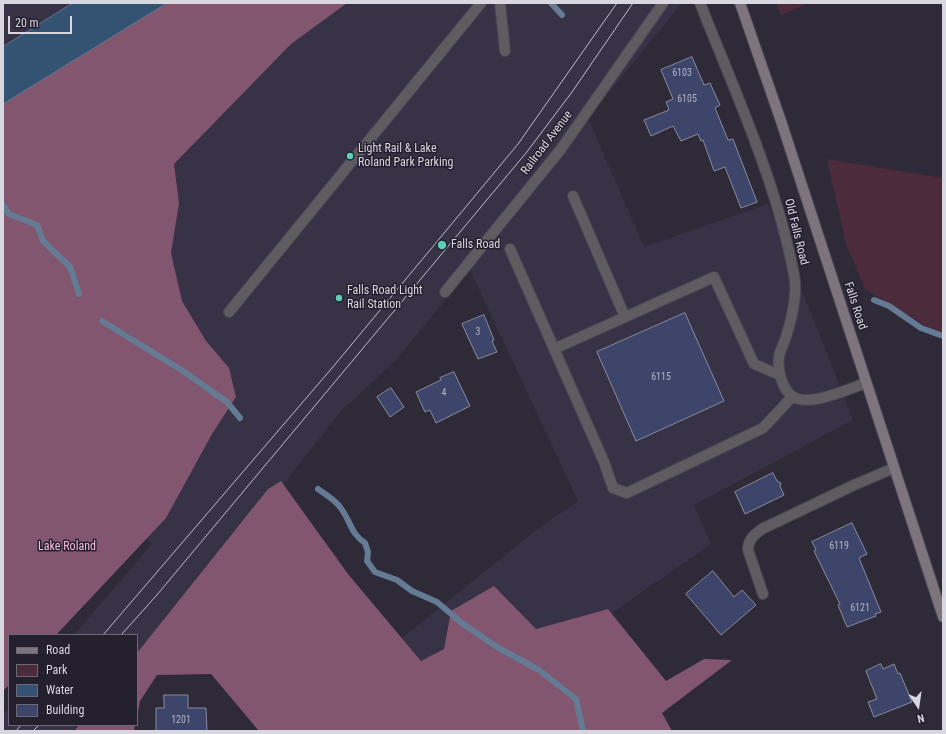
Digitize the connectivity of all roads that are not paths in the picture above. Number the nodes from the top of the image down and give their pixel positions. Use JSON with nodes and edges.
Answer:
{"nodes":[{"id":1,"x":481,"y":3,"type":"edge"},
{"id":2,"x":500,"y":3,"type":"edge"},
{"id":3,"x":663,"y":3,"type":"edge"},
{"id":4,"x":700,"y":3,"type":"edge"},
{"id":5,"x":740,"y":3,"type":"edge"},
{"id":6,"x":505,"y":51,"type":"dead end"},
{"id":7,"x":573,"y":196,"type":"dead end"},
{"id":8,"x":510,"y":249,"type":"dead end"},
{"id":9,"x":445,"y":292,"type":"dead end"},
{"id":10,"x":229,"y":312,"type":"dead end"},
{"id":11,"x":625,"y":317,"type":"junction"},
{"id":12,"x":554,"y":348,"type":"junction"},
{"id":13,"x":780,"y":375,"type":"junction"},
{"id":14,"x":866,"y":383,"type":"junction"},
{"id":15,"x":792,"y":396,"type":"junction"},
{"id":16,"x":894,"y":468,"type":"junction"},
{"id":17,"x":763,"y":594,"type":"dead end"},
{"id":18,"x":943,"y":618,"type":"edge"}],
"edges":[{"from":1,"to":10,"type":"street"},
{"from":2,"to":6,"type":"street"},
{"from":3,"to":9,"type":"street","name":"Railroad Avenue"},
{"from":4,"to":13,"type":"street","name":"Old Falls Road"},
{"from":5,"to":14,"type":"main road","name":"Falls Road"},
{"from":7,"to":11,"type":"street"},
{"from":8,"to":12,"type":"street"},
{"from":11,"to":12,"type":"street"},
{"from":11,"to":13,"type":"street"},
{"from":12,"to":15,"type":"street"},
{"from":13,"to":15,"type":"street","name":"Old Falls Road"},
{"from":14,"to":15,"type":"street"},
{"from":14,"to":16,"type":"main road","name":"Falls Road"},
{"from":16,"to":17,"type":"street"},
{"from":16,"to":18,"type":"main road","name":"Falls Road"}]}
